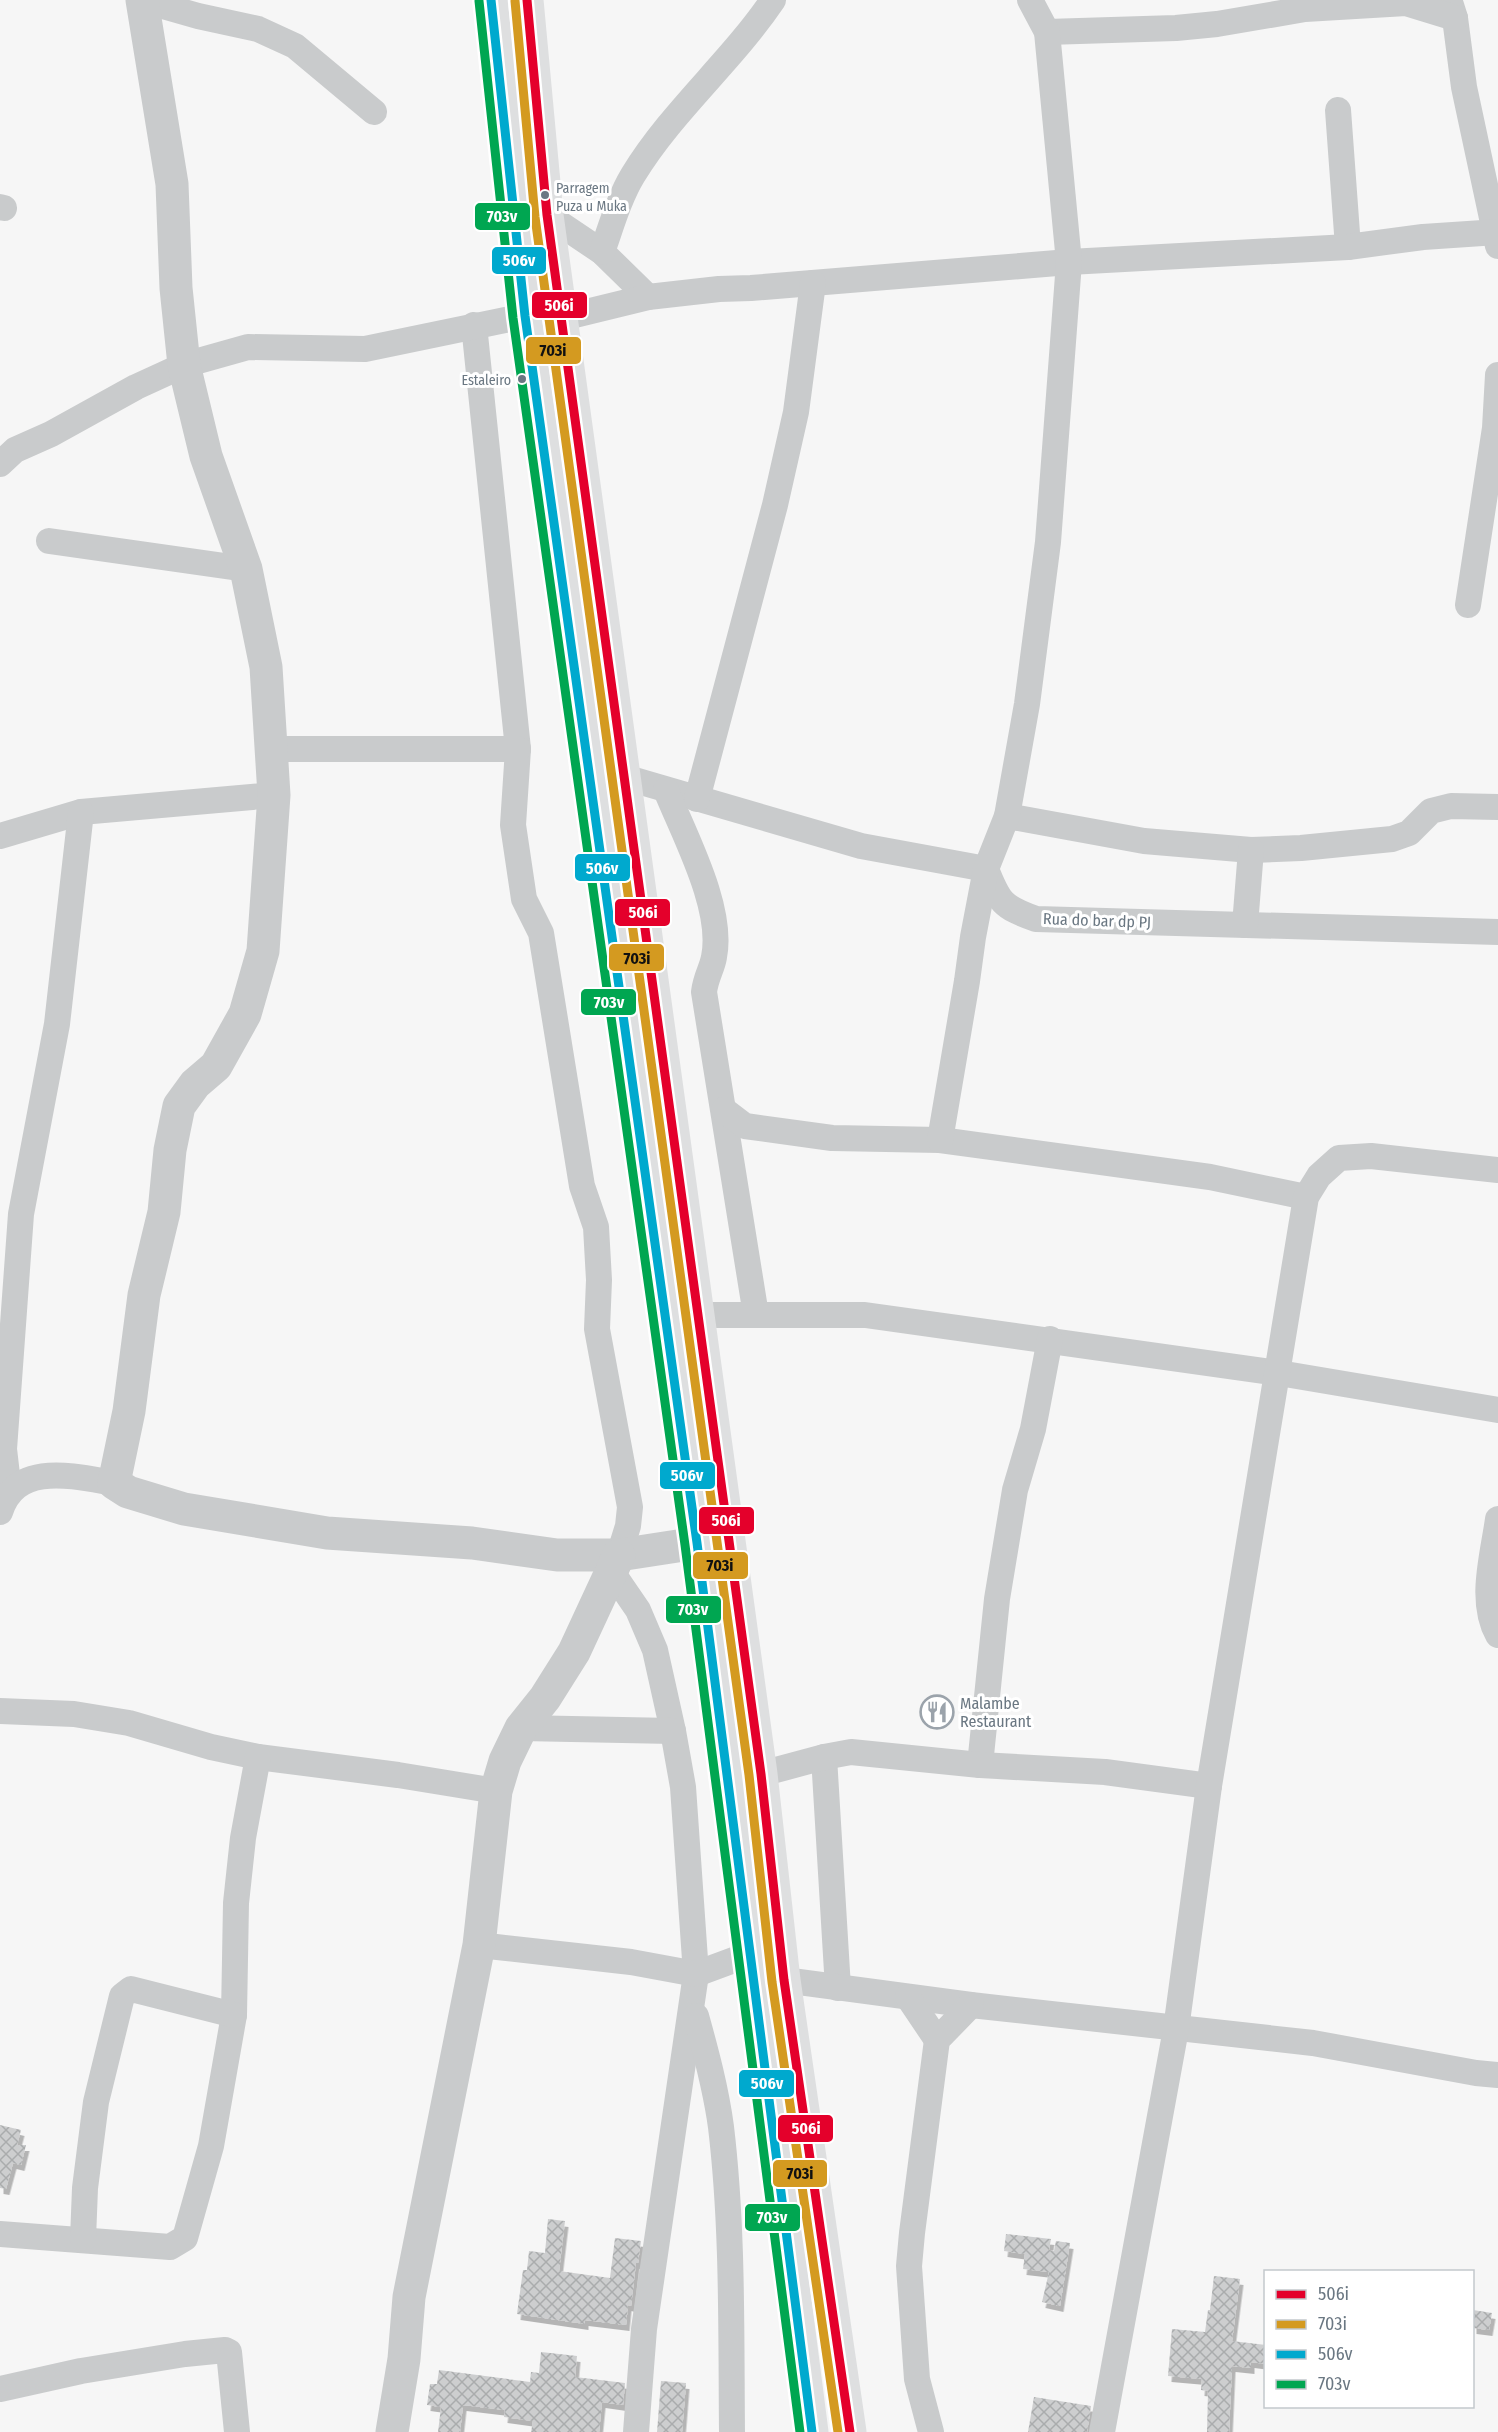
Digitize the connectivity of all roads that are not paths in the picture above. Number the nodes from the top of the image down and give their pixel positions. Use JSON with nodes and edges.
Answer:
{"nodes":[{"id":1,"x":142,"y":0,"type":"edge"},
{"id":2,"x":491,"y":0,"type":"edge"},
{"id":3,"x":527,"y":0,"type":"edge"},
{"id":4,"x":772,"y":0,"type":"edge"},
{"id":5,"x":1030,"y":0,"type":"edge"},
{"id":6,"x":1407,"y":1,"type":"edge"},
{"id":7,"x":1452,"y":9,"type":"edge"},
{"id":8,"x":1047,"y":32,"type":"junction"},
{"id":9,"x":1338,"y":111,"type":"dead end"},
{"id":10,"x":374,"y":112,"type":"dead end"},
{"id":11,"x":547,"y":215,"type":"junction"},
{"id":12,"x":1497,"y":236,"type":"edge"},
{"id":13,"x":1347,"y":247,"type":"junction"},
{"id":14,"x":602,"y":252,"type":"junction"},
{"id":15,"x":1069,"y":262,"type":"junction"},
{"id":16,"x":813,"y":283,"type":"junction"},
{"id":17,"x":648,"y":297,"type":"junction"},
{"id":18,"x":525,"y":316,"type":"junction"},
{"id":19,"x":562,"y":318,"type":"junction"},
{"id":20,"x":474,"y":325,"type":"junction"},
{"id":21,"x":184,"y":366,"type":"junction"},
{"id":22,"x":1498,"y":375,"type":"edge"},
{"id":23,"x":1497,"y":429,"type":"edge"},
{"id":24,"x":5,"y":454,"type":"edge"},
{"id":25,"x":1494,"y":463,"type":"edge"},
{"id":26,"x":49,"y":541,"type":"dead end"},
{"id":27,"x":246,"y":569,"type":"junction"},
{"id":28,"x":1468,"y":605,"type":"dead end"},
{"id":29,"x":272,"y":749,"type":"junction"},
{"id":30,"x":518,"y":749,"type":"junction"},
{"id":31,"x":624,"y":777,"type":"junction"},
{"id":32,"x":666,"y":790,"type":"junction"},
{"id":33,"x":274,"y":795,"type":"junction"},
{"id":34,"x":696,"y":799,"type":"junction"},
{"id":35,"x":1498,"y":807,"type":"edge"},
{"id":36,"x":81,"y":812,"type":"junction"},
{"id":37,"x":1007,"y":816,"type":"junction"},
{"id":38,"x":0,"y":836,"type":"edge"},
{"id":39,"x":1251,"y":850,"type":"junction"},
{"id":40,"x":986,"y":869,"type":"junction"},
{"id":41,"x":1245,"y":925,"type":"junction"},
{"id":42,"x":1498,"y":932,"type":"edge"},
{"id":43,"x":724,"y":1110,"type":"junction"},
{"id":44,"x":745,"y":1126,"type":"junction"},
{"id":45,"x":940,"y":1140,"type":"junction"},
{"id":46,"x":728,"y":1145,"type":"junction"},
{"id":47,"x":1498,"y":1170,"type":"edge"},
{"id":48,"x":1306,"y":1197,"type":"junction"},
{"id":49,"x":696,"y":1315,"type":"junction"},
{"id":50,"x":756,"y":1315,"type":"junction"},
{"id":51,"x":1050,"y":1339,"type":"junction"},
{"id":52,"x":1279,"y":1373,"type":"junction"},
{"id":53,"x":1498,"y":1410,"type":"edge"},
{"id":54,"x":114,"y":1483,"type":"junction"},
{"id":55,"x":4,"y":1502,"type":"edge"},
{"id":56,"x":1498,"y":1520,"type":"edge"},
{"id":57,"x":697,"y":1543,"type":"junction"},
{"id":58,"x":616,"y":1564,"type":"junction"},
{"id":59,"x":1498,"y":1635,"type":"edge"},
{"id":60,"x":0,"y":1710,"type":"edge"},
{"id":61,"x":521,"y":1728,"type":"junction"},
{"id":62,"x":673,"y":1731,"type":"junction"},
{"id":63,"x":824,"y":1756,"type":"junction"},
{"id":64,"x":258,"y":1757,"type":"junction"},
{"id":65,"x":980,"y":1765,"type":"junction"},
{"id":66,"x":761,"y":1774,"type":"junction"},
{"id":67,"x":1209,"y":1786,"type":"junction"},
{"id":68,"x":496,"y":1791,"type":"junction"},
{"id":69,"x":479,"y":1945,"type":"junction"},
{"id":70,"x":750,"y":1954,"type":"junction"},
{"id":71,"x":696,"y":1974,"type":"junction"},
{"id":72,"x":784,"y":1980,"type":"junction"},
{"id":73,"x":838,"y":1988,"type":"junction"},
{"id":74,"x":908,"y":1997,"type":"junction"},
{"id":75,"x":971,"y":2005,"type":"junction"},
{"id":76,"x":693,"y":2006,"type":"junction"},
{"id":77,"x":234,"y":2015,"type":"junction"},
{"id":78,"x":1176,"y":2029,"type":"junction"},
{"id":79,"x":937,"y":2040,"type":"junction"},
{"id":80,"x":1498,"y":2075,"type":"edge"},
{"id":81,"x":0,"y":2234,"type":"edge"},
{"id":82,"x":83,"y":2239,"type":"junction"},
{"id":83,"x":0,"y":2389,"type":"edge"},
{"id":84,"x":237,"y":2432,"type":"edge"},
{"id":85,"x":392,"y":2432,"type":"edge"},
{"id":86,"x":636,"y":2432,"type":"edge"},
{"id":87,"x":732,"y":2432,"type":"edge"},
{"id":88,"x":813,"y":2432,"type":"edge"},
{"id":89,"x":850,"y":2432,"type":"edge"},
{"id":90,"x":931,"y":2432,"type":"edge"},
{"id":91,"x":1102,"y":2432,"type":"edge"}],
"edges":[{"from":1,"to":10,"type":"street"},
{"from":1,"to":21,"type":"street"},
{"from":2,"to":18,"type":"main road"},
{"from":3,"to":11,"type":"main road"},
{"from":4,"to":14,"type":"street"},
{"from":5,"to":8,"type":"street"},
{"from":6,"to":7,"type":"street"},
{"from":6,"to":8,"type":"street"},
{"from":7,"to":12,"type":"street"},
{"from":8,"to":15,"type":"street"},
{"from":9,"to":13,"type":"street"},
{"from":11,"to":14,"type":"street"},
{"from":11,"to":19,"type":"main road"},
{"from":12,"to":13,"type":"street"},
{"from":13,"to":15,"type":"street"},
{"from":14,"to":17,"type":"street"},
{"from":15,"to":16,"type":"street"},
{"from":15,"to":37,"type":"street"},
{"from":16,"to":17,"type":"street"},
{"from":16,"to":34,"type":"street"},
{"from":17,"to":19,"type":"street"},
{"from":18,"to":20,"type":"street"},
{"from":18,"to":57,"type":"main road"},
{"from":19,"to":31,"type":"main road"},
{"from":20,"to":21,"type":"street"},
{"from":20,"to":30,"type":"street"},
{"from":21,"to":24,"type":"street"},
{"from":21,"to":27,"type":"street"},
{"from":22,"to":23,"type":"street"},
{"from":23,"to":25,"type":"street"},
{"from":25,"to":28,"type":"street"},
{"from":26,"to":27,"type":"street"},
{"from":27,"to":29,"type":"street"},
{"from":29,"to":30,"type":"street"},
{"from":29,"to":33,"type":"street"},
{"from":30,"to":58,"type":"street"},
{"from":31,"to":32,"type":"street"},
{"from":31,"to":49,"type":"main road"},
{"from":32,"to":34,"type":"street"},
{"from":32,"to":43,"type":"street"},
{"from":33,"to":36,"type":"street"},
{"from":33,"to":54,"type":"street"},
{"from":34,"to":40,"type":"street"},
{"from":35,"to":39,"type":"street"},
{"from":36,"to":38,"type":"street"},
{"from":36,"to":55,"type":"street"},
{"from":37,"to":39,"type":"street"},
{"from":37,"to":40,"type":"street"},
{"from":39,"to":41,"type":"street"},
{"from":40,"to":41,"type":"street","name":"Rua do bar dp PJ"},
{"from":40,"to":45,"type":"street"},
{"from":41,"to":42,"type":"street","name":"Rua do bar dp PJ"},
{"from":43,"to":44,"type":"street"},
{"from":43,"to":46,"type":"street"},
{"from":44,"to":45,"type":"street"},
{"from":44,"to":46,"type":"street"},
{"from":45,"to":48,"type":"street"},
{"from":46,"to":50,"type":"street"},
{"from":47,"to":48,"type":"street"},
{"from":48,"to":52,"type":"street"},
{"from":49,"to":50,"type":"street"},
{"from":49,"to":66,"type":"main road"},
{"from":50,"to":51,"type":"street"},
{"from":51,"to":52,"type":"street"},
{"from":51,"to":65,"type":"street"},
{"from":52,"to":53,"type":"street"},
{"from":52,"to":67,"type":"street"},
{"from":54,"to":55,"type":"street"},
{"from":54,"to":58,"type":"street"},
{"from":56,"to":59,"type":"street"},
{"from":57,"to":58,"type":"street"},
{"from":57,"to":70,"type":"main road"},
{"from":58,"to":61,"type":"street"},
{"from":58,"to":62,"type":"street"},
{"from":60,"to":64,"type":"street"},
{"from":61,"to":62,"type":"street"},
{"from":61,"to":68,"type":"street"},
{"from":62,"to":71,"type":"street"},
{"from":63,"to":65,"type":"street"},
{"from":63,"to":66,"type":"street"},
{"from":63,"to":73,"type":"street"},
{"from":64,"to":68,"type":"street"},
{"from":64,"to":77,"type":"street"},
{"from":65,"to":67,"type":"street"},
{"from":66,"to":72,"type":"main road"},
{"from":67,"to":78,"type":"street"},
{"from":68,"to":69,"type":"street"},
{"from":69,"to":71,"type":"street"},
{"from":69,"to":85,"type":"street"},
{"from":70,"to":71,"type":"street"},
{"from":70,"to":88,"type":"main road"},
{"from":71,"to":76,"type":"street"},
{"from":72,"to":73,"type":"street"},
{"from":72,"to":89,"type":"main road"},
{"from":73,"to":74,"type":"street"},
{"from":74,"to":75,"type":"street"},
{"from":74,"to":79,"type":"street"},
{"from":75,"to":78,"type":"street"},
{"from":75,"to":79,"type":"street"},
{"from":76,"to":86,"type":"street"},
{"from":76,"to":87,"type":"street"},
{"from":77,"to":82,"type":"street"},
{"from":77,"to":82,"type":"street"},
{"from":78,"to":80,"type":"street"},
{"from":78,"to":91,"type":"street"},
{"from":79,"to":90,"type":"street"},
{"from":81,"to":82,"type":"street"},
{"from":83,"to":84,"type":"street"}]}
